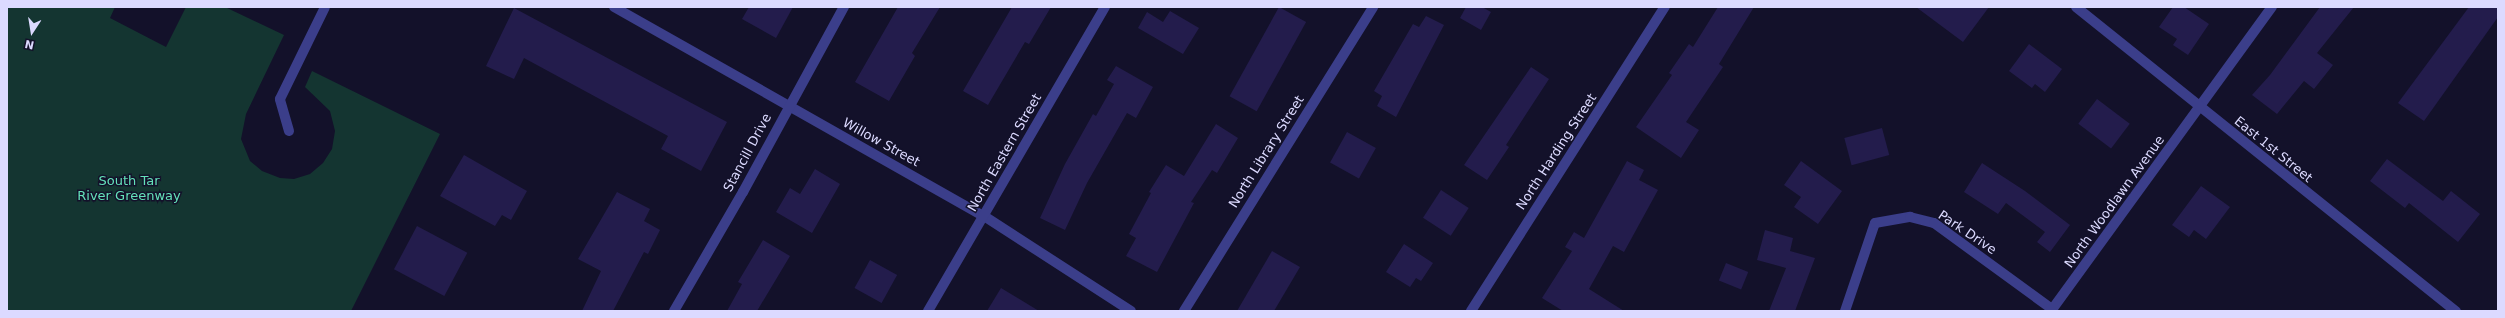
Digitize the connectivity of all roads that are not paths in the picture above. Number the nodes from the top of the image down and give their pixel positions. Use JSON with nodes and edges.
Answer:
{"nodes":[{"id":1,"x":325,"y":7,"type":"edge"},
{"id":2,"x":614,"y":7,"type":"edge"},
{"id":3,"x":844,"y":7,"type":"edge"},
{"id":4,"x":1105,"y":7,"type":"edge"},
{"id":5,"x":1373,"y":7,"type":"edge"},
{"id":6,"x":1666,"y":7,"type":"edge"},
{"id":7,"x":2076,"y":7,"type":"edge"},
{"id":8,"x":2272,"y":7,"type":"edge"},
{"id":9,"x":788,"y":106,"type":"junction"},
{"id":10,"x":2200,"y":107,"type":"junction"},
{"id":11,"x":289,"y":131,"type":"dead end"},
{"id":12,"x":984,"y":216,"type":"junction"},
{"id":13,"x":2052,"y":310,"type":"edge"},
{"id":14,"x":674,"y":311,"type":"edge"},
{"id":15,"x":928,"y":311,"type":"edge"},
{"id":16,"x":1131,"y":311,"type":"edge"},
{"id":17,"x":1184,"y":311,"type":"edge"},
{"id":18,"x":1471,"y":311,"type":"edge"},
{"id":19,"x":1845,"y":311,"type":"edge"},
{"id":20,"x":2456,"y":311,"type":"edge"}],
"edges":[{"from":1,"to":11,"type":"street"},
{"from":2,"to":9,"type":"street","name":"Willow Street"},
{"from":3,"to":9,"type":"street","name":"Stancill Drive"},
{"from":4,"to":12,"type":"street","name":"North Eastern Street"},
{"from":5,"to":17,"type":"street","name":"North Library Street"},
{"from":6,"to":18,"type":"street","name":"North Harding Street"},
{"from":7,"to":10,"type":"street","name":"East 1st Street"},
{"from":8,"to":10,"type":"street","name":"North Woodlawn Avenue"},
{"from":9,"to":12,"type":"street","name":"Willow Street"},
{"from":9,"to":14,"type":"street","name":"Stancill Drive"},
{"from":10,"to":13,"type":"street","name":"North Woodlawn Avenue"},
{"from":10,"to":20,"type":"street","name":"East 1st Street"},
{"from":12,"to":15,"type":"street","name":"North Eastern Street"},
{"from":12,"to":16,"type":"street","name":"Willow Street"},
{"from":13,"to":19,"type":"street","name":"Park Drive"}]}
